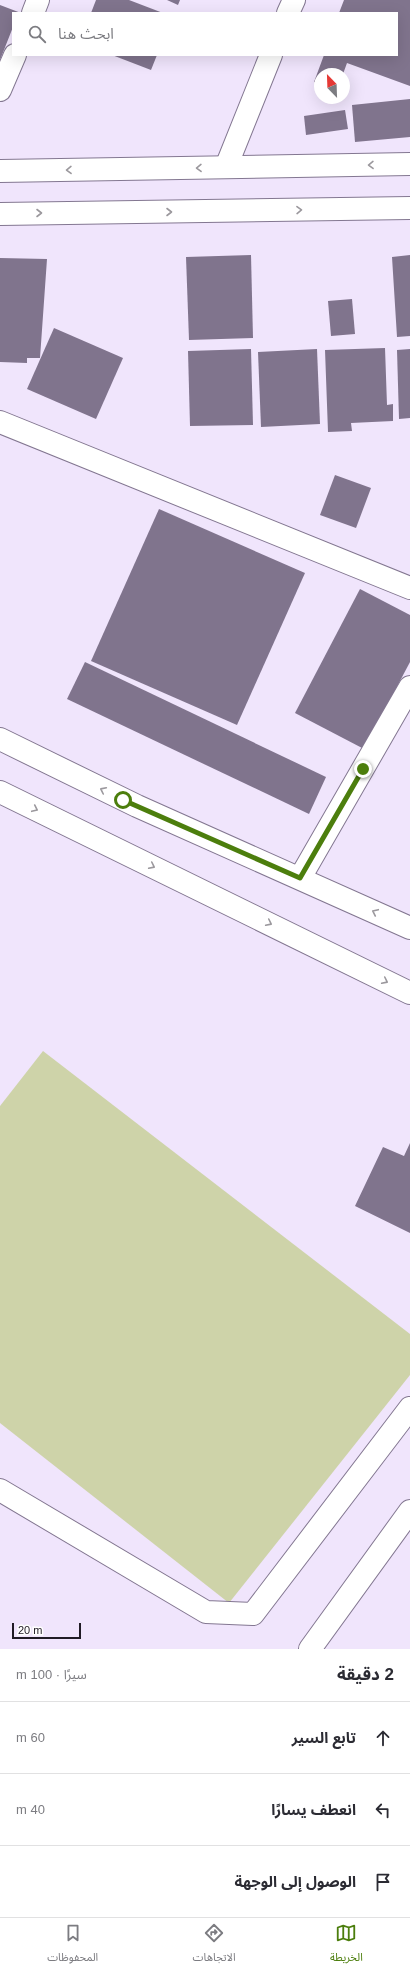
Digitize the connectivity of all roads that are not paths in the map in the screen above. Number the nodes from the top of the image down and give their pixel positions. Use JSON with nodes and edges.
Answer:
{"nodes":[{"id":1,"x":38,"y":0,"type":"edge"},
{"id":2,"x":294,"y":0,"type":"edge"},
{"id":3,"x":33,"y":12,"type":"edge"},
{"id":4,"x":288,"y":12,"type":"edge"},
{"id":5,"x":15,"y":56,"type":"edge"},
{"id":6,"x":271,"y":56,"type":"edge"},
{"id":7,"x":0,"y":90,"type":"edge"},
{"id":8,"x":410,"y":164,"type":"edge"},
{"id":9,"x":226,"y":167,"type":"junction"},
{"id":10,"x":0,"y":171,"type":"edge"},
{"id":11,"x":410,"y":208,"type":"edge"},
{"id":12,"x":0,"y":214,"type":"edge"},
{"id":13,"x":0,"y":422,"type":"edge"},
{"id":14,"x":410,"y":588,"type":"edge"},
{"id":15,"x":410,"y":687,"type":"edge"},
{"id":16,"x":0,"y":739,"type":"edge"},
{"id":17,"x":0,"y":792,"type":"edge"},
{"id":18,"x":300,"y":878,"type":"junction"},
{"id":19,"x":410,"y":928,"type":"edge"},
{"id":20,"x":410,"y":993,"type":"edge"},
{"id":21,"x":410,"y":1408,"type":"edge"},
{"id":22,"x":0,"y":1490,"type":"edge"},
{"id":23,"x":410,"y":1511,"type":"edge"},
{"id":24,"x":310,"y":1649,"type":"edge"}],
"edges":[{"from":1,"to":3,"type":"street"},
{"from":2,"to":4,"type":"street"},
{"from":5,"to":7,"type":"street"},
{"from":6,"to":9,"type":"street"},
{"from":8,"to":9,"type":"street","one_way":true},
{"from":9,"to":10,"type":"street","one_way":true},
{"from":12,"to":11,"type":"street","one_way":true},
{"from":13,"to":14,"type":"street"},
{"from":15,"to":18,"type":"street"},
{"from":18,"to":16,"type":"street","one_way":true},
{"from":17,"to":20,"type":"street","one_way":true},
{"from":19,"to":18,"type":"street","one_way":true},
{"from":21,"to":22,"type":"street"},
{"from":23,"to":24,"type":"street"}]}
